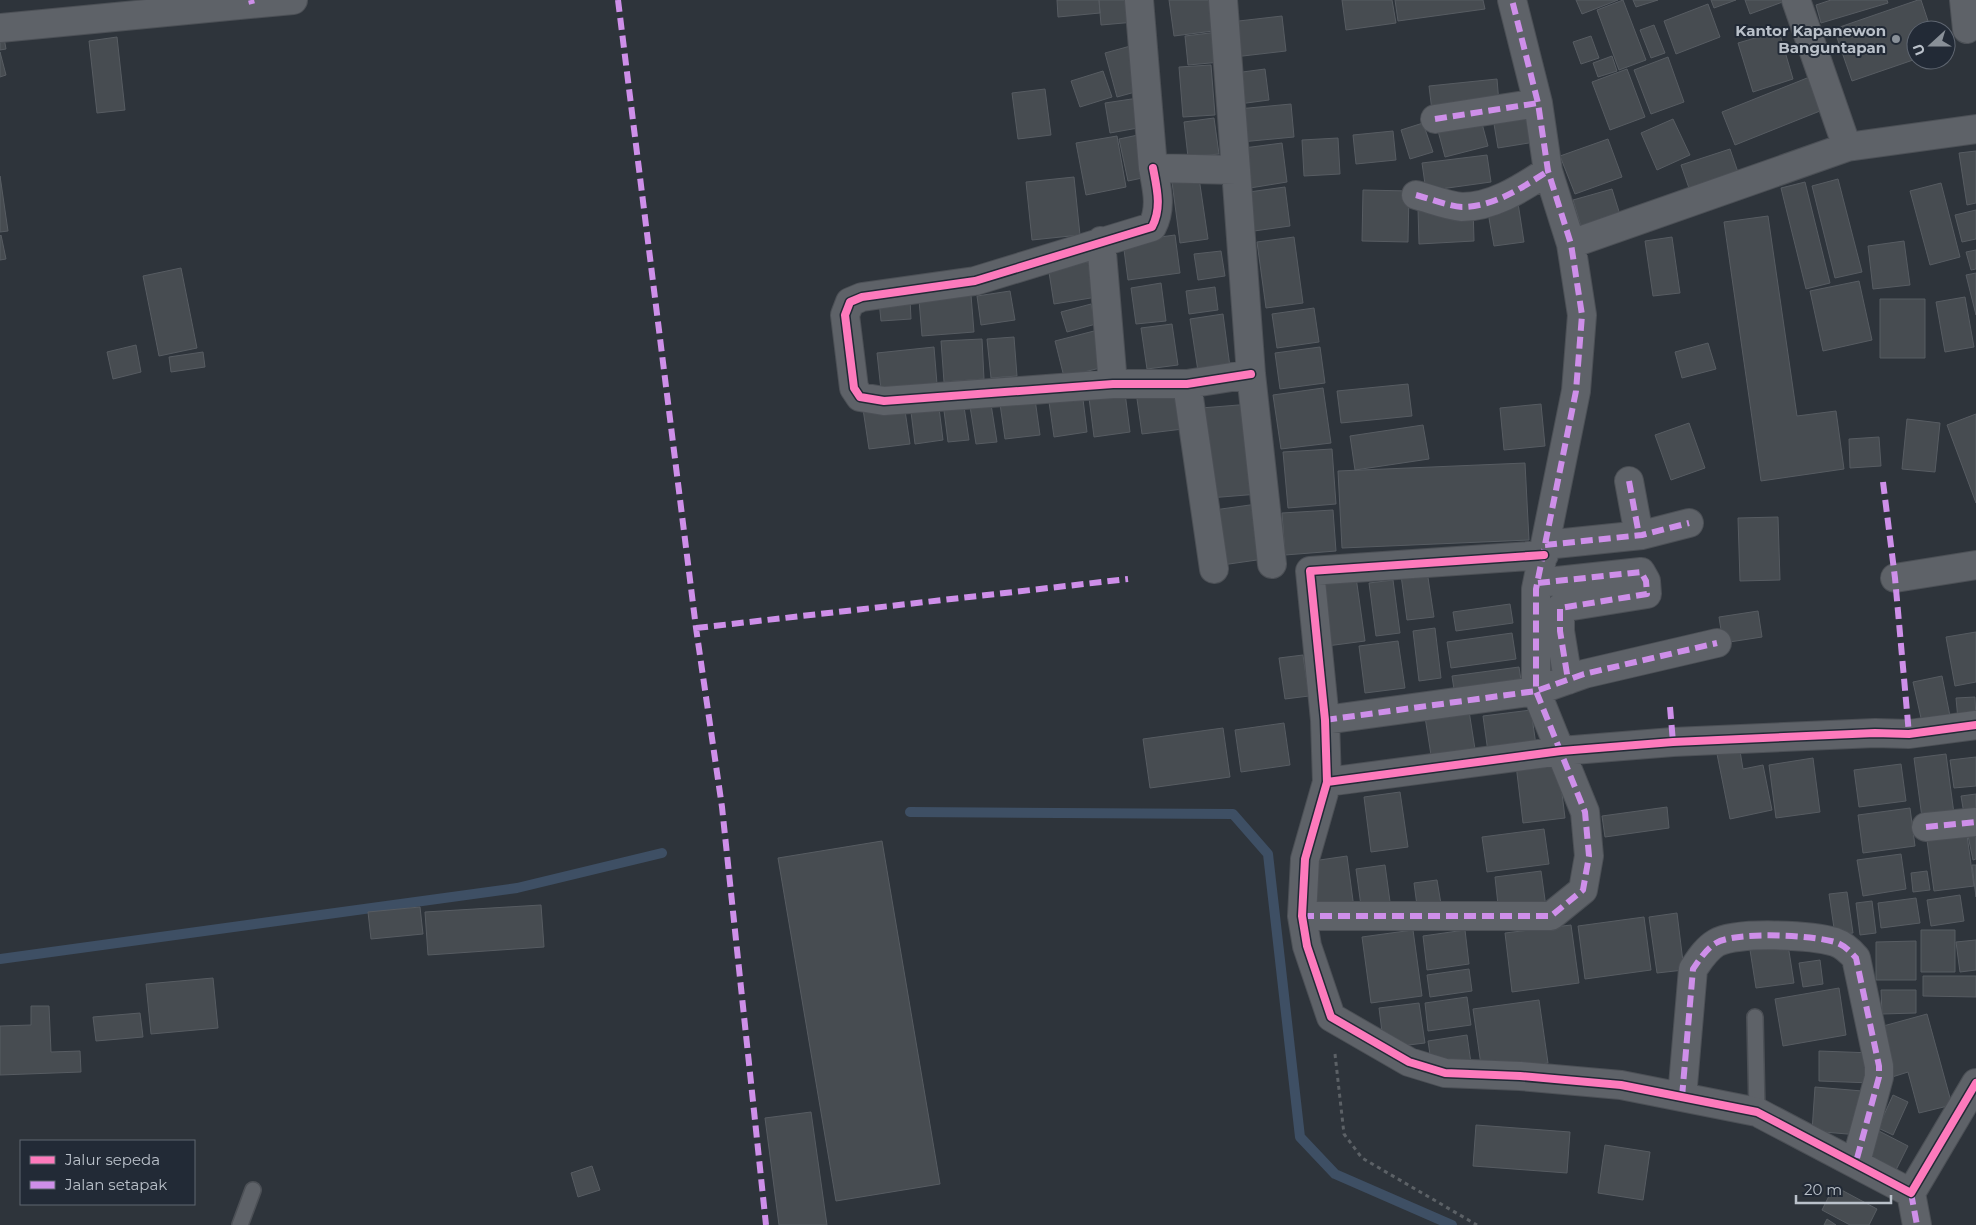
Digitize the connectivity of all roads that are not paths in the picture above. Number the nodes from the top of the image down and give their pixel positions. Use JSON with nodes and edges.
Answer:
{"nodes":[{"id":1,"x":293,"y":0,"type":"edge"},
{"id":2,"x":1139,"y":0,"type":"edge"},
{"id":3,"x":1223,"y":0,"type":"edge"},
{"id":4,"x":1512,"y":0,"type":"edge"},
{"id":5,"x":1796,"y":0,"type":"edge"},
{"id":6,"x":1964,"y":0,"type":"edge"},
{"id":7,"x":0,"y":14,"type":"edge"},
{"id":8,"x":48,"y":25,"type":"junction"},
{"id":9,"x":0,"y":28,"type":"edge"},
{"id":10,"x":1967,"y":30,"type":"dead end"},
{"id":11,"x":1538,"y":103,"type":"junction"},
{"id":12,"x":1435,"y":119,"type":"dead end"},
{"id":13,"x":1976,"y":129,"type":"edge"},
{"id":14,"x":1847,"y":147,"type":"junction"},
{"id":15,"x":1153,"y":168,"type":"junction"},
{"id":16,"x":1236,"y":170,"type":"junction"},
{"id":17,"x":1548,"y":170,"type":"junction"},
{"id":18,"x":1416,"y":195,"type":"dead end"},
{"id":19,"x":1101,"y":242,"type":"junction"},
{"id":20,"x":1571,"y":244,"type":"junction"},
{"id":21,"x":1252,"y":374,"type":"junction"},
{"id":22,"x":1113,"y":384,"type":"junction"},
{"id":23,"x":1187,"y":384,"type":"junction"},
{"id":24,"x":1630,"y":481,"type":"dead end"},
{"id":25,"x":1690,"y":523,"type":"dead end"},
{"id":26,"x":1639,"y":535,"type":"junction"},
{"id":27,"x":1544,"y":550,"type":"junction"},
{"id":28,"x":1272,"y":564,"type":"dead end"},
{"id":29,"x":1976,"y":565,"type":"edge"},
{"id":30,"x":1214,"y":568,"type":"dead end"},
{"id":31,"x":1896,"y":578,"type":"dead end"},
{"id":32,"x":1538,"y":583,"type":"junction"},
{"id":33,"x":1717,"y":643,"type":"dead end"},
{"id":34,"x":1568,"y":680,"type":"junction"},
{"id":35,"x":1536,"y":690,"type":"junction"},
{"id":36,"x":1325,"y":720,"type":"junction"},
{"id":37,"x":1976,"y":725,"type":"edge"},
{"id":38,"x":1561,"y":751,"type":"junction"},
{"id":39,"x":1327,"y":782,"type":"junction"},
{"id":40,"x":1976,"y":822,"type":"edge"},
{"id":41,"x":1926,"y":827,"type":"dead end"},
{"id":42,"x":1302,"y":916,"type":"junction"},
{"id":43,"x":1755,"y":1017,"type":"dead end"},
{"id":44,"x":1976,"y":1083,"type":"edge"},
{"id":45,"x":1682,"y":1097,"type":"junction"},
{"id":46,"x":1757,"y":1112,"type":"junction"},
{"id":47,"x":1856,"y":1162,"type":"junction"},
{"id":48,"x":253,"y":1190,"type":"dead end"},
{"id":49,"x":1910,"y":1193,"type":"junction"},
{"id":50,"x":240,"y":1225,"type":"edge"},
{"id":51,"x":1917,"y":1225,"type":"edge"}],
"edges":[{"from":1,"to":8,"type":"street"},
{"from":2,"to":15,"type":"street"},
{"from":3,"to":16,"type":"street"},
{"from":4,"to":11,"type":"street"},
{"from":5,"to":14,"type":"street"},
{"from":6,"to":10,"type":"street"},
{"from":7,"to":8,"type":"street"},
{"from":8,"to":9,"type":"street"},
{"from":11,"to":12,"type":"street"},
{"from":11,"to":17,"type":"street"},
{"from":13,"to":14,"type":"street"},
{"from":14,"to":20,"type":"street"},
{"from":15,"to":16,"type":"street"},
{"from":15,"to":19,"type":"street"},
{"from":16,"to":21,"type":"street"},
{"from":17,"to":18,"type":"street"},
{"from":17,"to":20,"type":"street"},
{"from":19,"to":22,"type":"street"},
{"from":19,"to":22,"type":"street"},
{"from":20,"to":27,"type":"street"},
{"from":21,"to":23,"type":"street"},
{"from":21,"to":28,"type":"street"},
{"from":22,"to":23,"type":"street"},
{"from":23,"to":30,"type":"street"},
{"from":24,"to":26,"type":"street"},
{"from":25,"to":26,"type":"street"},
{"from":26,"to":27,"type":"street"},
{"from":27,"to":32,"type":"street"},
{"from":27,"to":36,"type":"street"},
{"from":29,"to":31,"type":"street"},
{"from":32,"to":34,"type":"street"},
{"from":32,"to":35,"type":"street"},
{"from":33,"to":34,"type":"street"},
{"from":34,"to":35,"type":"street"},
{"from":35,"to":36,"type":"street"},
{"from":35,"to":38,"type":"street"},
{"from":36,"to":39,"type":"street"},
{"from":37,"to":38,"type":"street"},
{"from":38,"to":39,"type":"street"},
{"from":38,"to":42,"type":"street"},
{"from":39,"to":42,"type":"street"},
{"from":40,"to":41,"type":"street"},
{"from":42,"to":45,"type":"street"},
{"from":43,"to":46,"type":"lane"},
{"from":44,"to":49,"type":"street"},
{"from":45,"to":46,"type":"street"},
{"from":45,"to":47,"type":"street"},
{"from":46,"to":47,"type":"street"},
{"from":47,"to":49,"type":"street"},
{"from":48,"to":50,"type":"lane"},
{"from":49,"to":51,"type":"street"}]}
